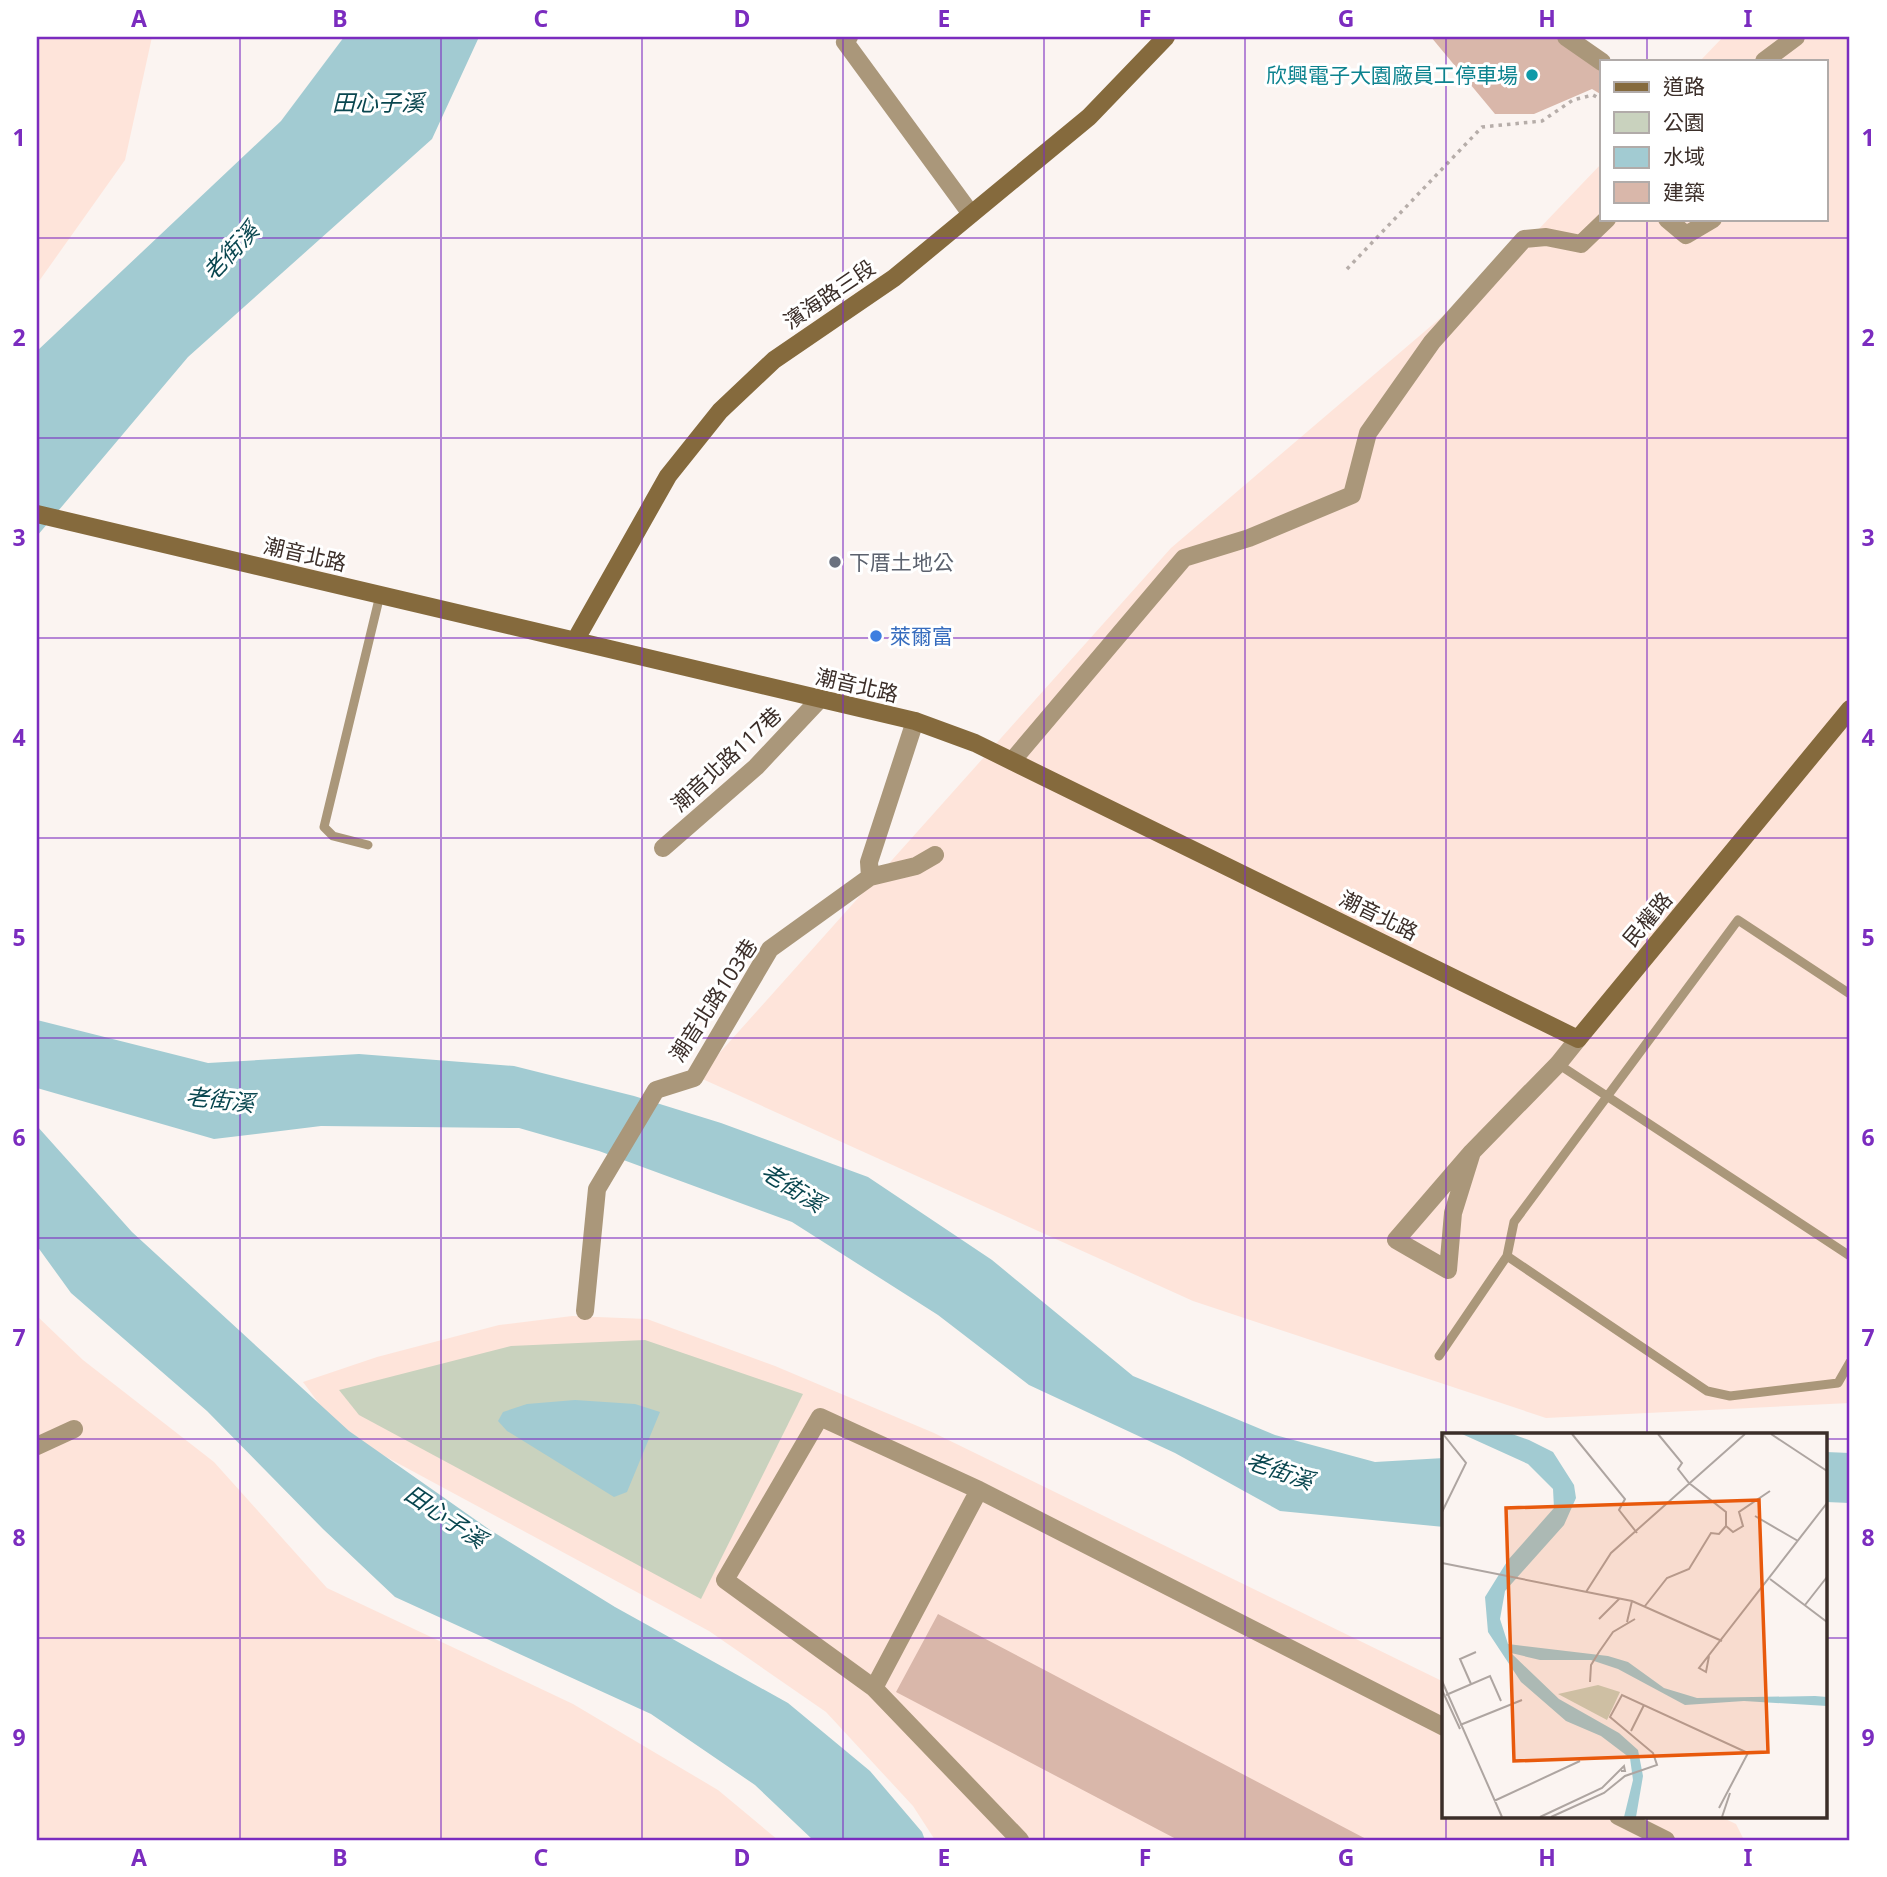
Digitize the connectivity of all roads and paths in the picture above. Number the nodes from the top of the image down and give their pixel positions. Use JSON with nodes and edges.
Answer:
{"nodes":[{"id":1,"x":849,"y":37,"type":"edge"},
{"id":2,"x":1166,"y":37,"type":"edge"},
{"id":3,"x":1566,"y":37,"type":"edge"},
{"id":4,"x":1796,"y":37,"type":"edge"},
{"id":5,"x":1765,"y":60,"type":"edge"},
{"id":6,"x":1600,"y":61,"type":"edge"},
{"id":7,"x":1600,"y":99,"type":"edge"},
{"id":8,"x":971,"y":214,"type":"junction"},
{"id":9,"x":1606,"y":220,"type":"edge"},
{"id":10,"x":1668,"y":220,"type":"edge"},
{"id":11,"x":1711,"y":220,"type":"edge"},
{"id":12,"x":1347,"y":269,"type":"dead end"},
{"id":13,"x":37,"y":514,"type":"edge"},
{"id":14,"x":380,"y":595,"type":"junction"},
{"id":15,"x":576,"y":639,"type":"junction"},
{"id":16,"x":819,"y":700,"type":"junction"},
{"id":17,"x":1850,"y":709,"type":"edge"},
{"id":18,"x":915,"y":721,"type":"junction"},
{"id":19,"x":1012,"y":761,"type":"junction"},
{"id":20,"x":368,"y":845,"type":"dead end"},
{"id":21,"x":663,"y":848,"type":"dead end"},
{"id":22,"x":934,"y":855,"type":"dead end"},
{"id":23,"x":870,"y":877,"type":"junction"},
{"id":24,"x":1850,"y":994,"type":"edge"},
{"id":25,"x":1578,"y":1038,"type":"junction"},
{"id":26,"x":1558,"y":1064,"type":"junction"},
{"id":27,"x":1609,"y":1096,"type":"junction"},
{"id":28,"x":1472,"y":1152,"type":"junction"},
{"id":29,"x":1507,"y":1256,"type":"junction"},
{"id":30,"x":1850,"y":1256,"type":"edge"},
{"id":31,"x":585,"y":1311,"type":"dead end"},
{"id":32,"x":1439,"y":1356,"type":"dead end"},
{"id":33,"x":1850,"y":1362,"type":"edge"},
{"id":34,"x":74,"y":1429,"type":"dead end"},
{"id":35,"x":37,"y":1446,"type":"edge"},
{"id":36,"x":979,"y":1490,"type":"junction"},
{"id":37,"x":874,"y":1688,"type":"junction"},
{"id":38,"x":1442,"y":1726,"type":"edge"},
{"id":39,"x":1622,"y":1818,"type":"edge"},
{"id":40,"x":1020,"y":1840,"type":"edge"},
{"id":41,"x":1666,"y":1840,"type":"edge"}],
"edges":[{"from":1,"to":8,"type":"street"},
{"from":2,"to":8,"type":"street","name":"濱海路三段"},
{"from":3,"to":6,"type":"street"},
{"from":4,"to":5,"type":"street"},
{"from":7,"to":12,"type":"path"},
{"from":8,"to":15,"type":"street","name":"濱海路三段"},
{"from":9,"to":19,"type":"street"},
{"from":10,"to":11,"type":"street"},
{"from":13,"to":14,"type":"street","name":"潮音北路"},
{"from":14,"to":15,"type":"street","name":"潮音北路"},
{"from":14,"to":20,"type":"lane"},
{"from":15,"to":16,"type":"street","name":"潮音北路"},
{"from":16,"to":18,"type":"street","name":"潮音北路"},
{"from":16,"to":21,"type":"street","name":"潮音北路117巷"},
{"from":17,"to":25,"type":"street","name":"民權路"},
{"from":18,"to":19,"type":"street","name":"潮音北路"},
{"from":18,"to":23,"type":"street"},
{"from":19,"to":25,"type":"street","name":"潮音北路"},
{"from":22,"to":23,"type":"street","name":"潮音北路103巷"},
{"from":23,"to":31,"type":"street","name":"潮音北路103巷"},
{"from":24,"to":27,"type":"lane"},
{"from":25,"to":26,"type":"street","name":"民權路"},
{"from":26,"to":27,"type":"lane"},
{"from":26,"to":28,"type":"street","name":"民權路"},
{"from":27,"to":29,"type":"lane"},
{"from":27,"to":30,"type":"lane"},
{"from":28,"to":28,"type":"street","name":"民權路"},
{"from":29,"to":32,"type":"lane"},
{"from":29,"to":33,"type":"lane"},
{"from":34,"to":35,"type":"street"},
{"from":36,"to":37,"type":"street"},
{"from":36,"to":37,"type":"street"},
{"from":36,"to":38,"type":"street"},
{"from":37,"to":40,"type":"street"},
{"from":39,"to":41,"type":"street"}]}
